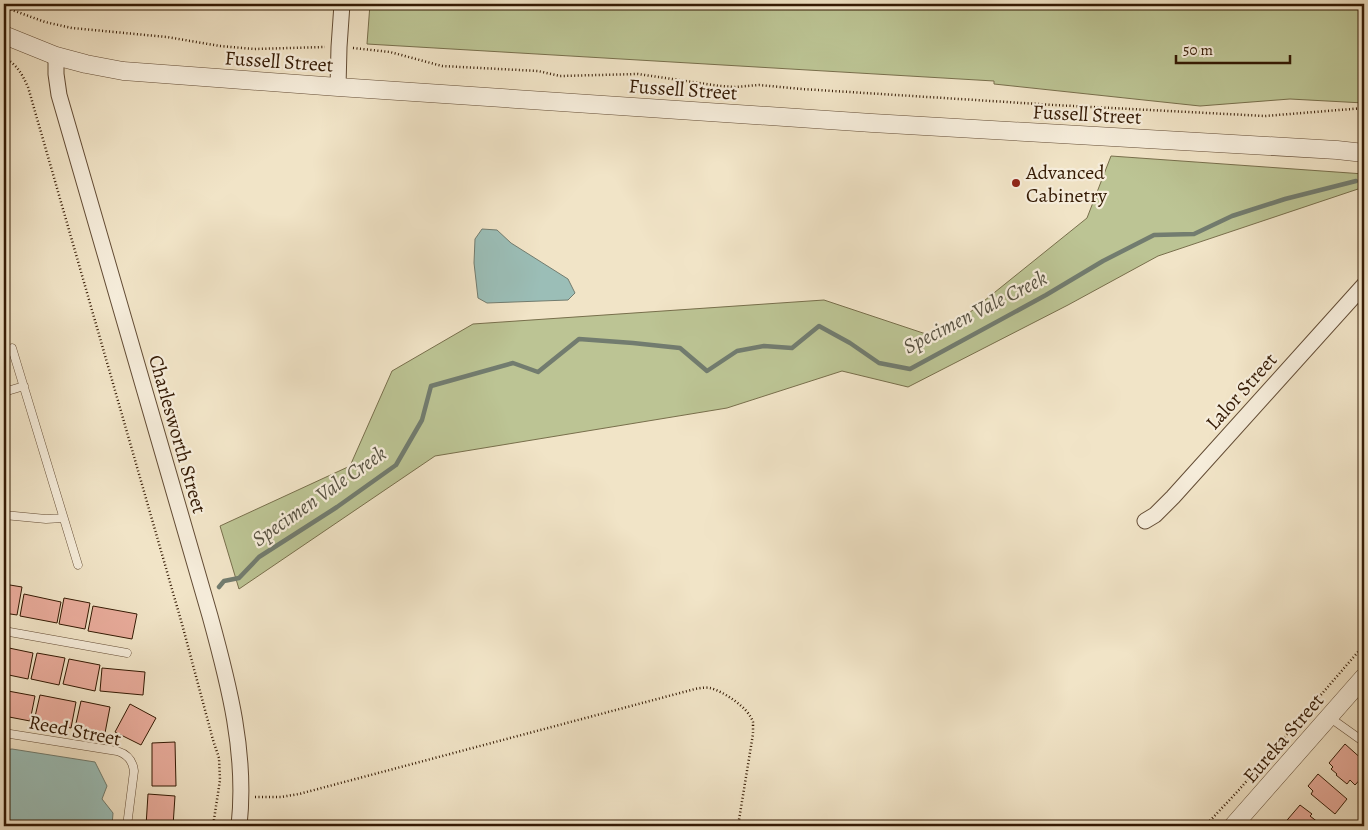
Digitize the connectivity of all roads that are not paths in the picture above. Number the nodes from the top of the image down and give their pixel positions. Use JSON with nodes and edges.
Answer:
{"nodes":[{"id":1,"x":342,"y":4,"type":"edge"},
{"id":2,"x":4,"y":35,"type":"edge"},
{"id":3,"x":56,"y":56,"type":"junction"},
{"id":4,"x":338,"y":87,"type":"junction"},
{"id":5,"x":1364,"y":153,"type":"edge"},
{"id":6,"x":1364,"y":285,"type":"edge"},
{"id":7,"x":12,"y":348,"type":"dead end"},
{"id":8,"x":24,"y":386,"type":"junction"},
{"id":9,"x":4,"y":392,"type":"edge"},
{"id":10,"x":4,"y":515,"type":"edge"},
{"id":11,"x":63,"y":518,"type":"junction"},
{"id":12,"x":1145,"y":521,"type":"dead end"},
{"id":13,"x":78,"y":566,"type":"dead end"},
{"id":14,"x":4,"y":631,"type":"edge"},
{"id":15,"x":127,"y":653,"type":"dead end"},
{"id":16,"x":1364,"y":677,"type":"edge"},
{"id":17,"x":1329,"y":717,"type":"junction"},
{"id":18,"x":4,"y":733,"type":"edge"},
{"id":19,"x":1364,"y":742,"type":"edge"},
{"id":20,"x":127,"y":826,"type":"edge"},
{"id":21,"x":239,"y":826,"type":"edge"},
{"id":22,"x":1233,"y":826,"type":"edge"}],
"edges":[{"from":1,"to":4,"type":"street"},
{"from":2,"to":3,"type":"street","name":"Fussell Street"},
{"from":3,"to":4,"type":"street","name":"Fussell Street"},
{"from":3,"to":21,"type":"street","name":"Charlesworth Street"},
{"from":4,"to":5,"type":"street","name":"Fussell Street"},
{"from":6,"to":12,"type":"street","name":"Lalor Street"},
{"from":7,"to":8,"type":"lane"},
{"from":8,"to":9,"type":"lane"},
{"from":8,"to":11,"type":"lane"},
{"from":10,"to":11,"type":"lane"},
{"from":11,"to":13,"type":"lane"},
{"from":14,"to":15,"type":"lane"},
{"from":16,"to":17,"type":"street","name":"Eureka Street"},
{"from":17,"to":19,"type":"lane"},
{"from":17,"to":22,"type":"street","name":"Eureka Street"},
{"from":18,"to":20,"type":"lane","name":"Reed Street"}]}
